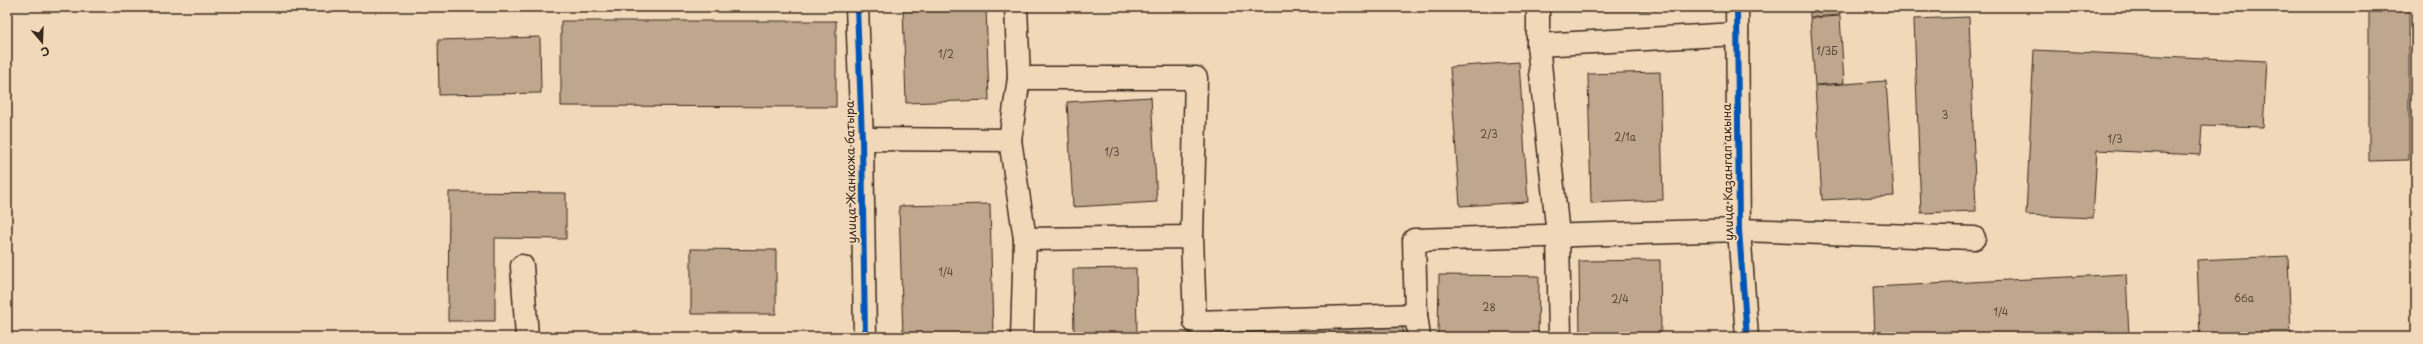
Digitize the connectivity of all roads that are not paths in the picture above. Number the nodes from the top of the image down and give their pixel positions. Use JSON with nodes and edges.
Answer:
{"nodes":[{"id":1,"x":857,"y":7,"type":"edge"},
{"id":2,"x":1016,"y":7,"type":"edge"},
{"id":3,"x":1538,"y":7,"type":"edge"},
{"id":4,"x":1737,"y":7,"type":"edge"},
{"id":5,"x":1737,"y":34,"type":"junction"},
{"id":6,"x":1538,"y":45,"type":"junction"},
{"id":7,"x":1019,"y":78,"type":"junction"},
{"id":8,"x":862,"y":139,"type":"junction"},
{"id":9,"x":1010,"y":140,"type":"junction"},
{"id":10,"x":1739,"y":230,"type":"junction"},
{"id":11,"x":1558,"y":235,"type":"junction"},
{"id":12,"x":1192,"y":237,"type":"junction"},
{"id":13,"x":1974,"y":238,"type":"dead end"},
{"id":14,"x":1025,"y":239,"type":"junction"},
{"id":15,"x":522,"y":266,"type":"dead end"},
{"id":16,"x":1416,"y":315,"type":"junction"},
{"id":17,"x":527,"y":337,"type":"edge"},
{"id":18,"x":865,"y":337,"type":"edge"},
{"id":19,"x":1022,"y":337,"type":"edge"},
{"id":20,"x":1419,"y":337,"type":"edge"},
{"id":21,"x":1560,"y":337,"type":"edge"},
{"id":22,"x":1747,"y":337,"type":"edge"}],
"edges":[{"from":1,"to":8,"type":"street","name":"улица Жанкожа батыра"},
{"from":2,"to":7,"type":"street"},
{"from":3,"to":6,"type":"street"},
{"from":4,"to":5,"type":"street","name":"улица Казангап акына"},
{"from":5,"to":6,"type":"street"},
{"from":5,"to":10,"type":"street","name":"улица Казангап акына"},
{"from":6,"to":11,"type":"street"},
{"from":7,"to":9,"type":"street"},
{"from":7,"to":12,"type":"street"},
{"from":8,"to":9,"type":"street"},
{"from":8,"to":18,"type":"street","name":"улица Жанкожа батыра"},
{"from":9,"to":14,"type":"street"},
{"from":10,"to":11,"type":"street"},
{"from":10,"to":13,"type":"street"},
{"from":10,"to":22,"type":"street","name":"улица Казангап акына"},
{"from":11,"to":16,"type":"street"},
{"from":11,"to":21,"type":"street"},
{"from":12,"to":14,"type":"street"},
{"from":12,"to":16,"type":"street"},
{"from":14,"to":19,"type":"street"},
{"from":15,"to":17,"type":"street"},
{"from":16,"to":20,"type":"street"}]}
